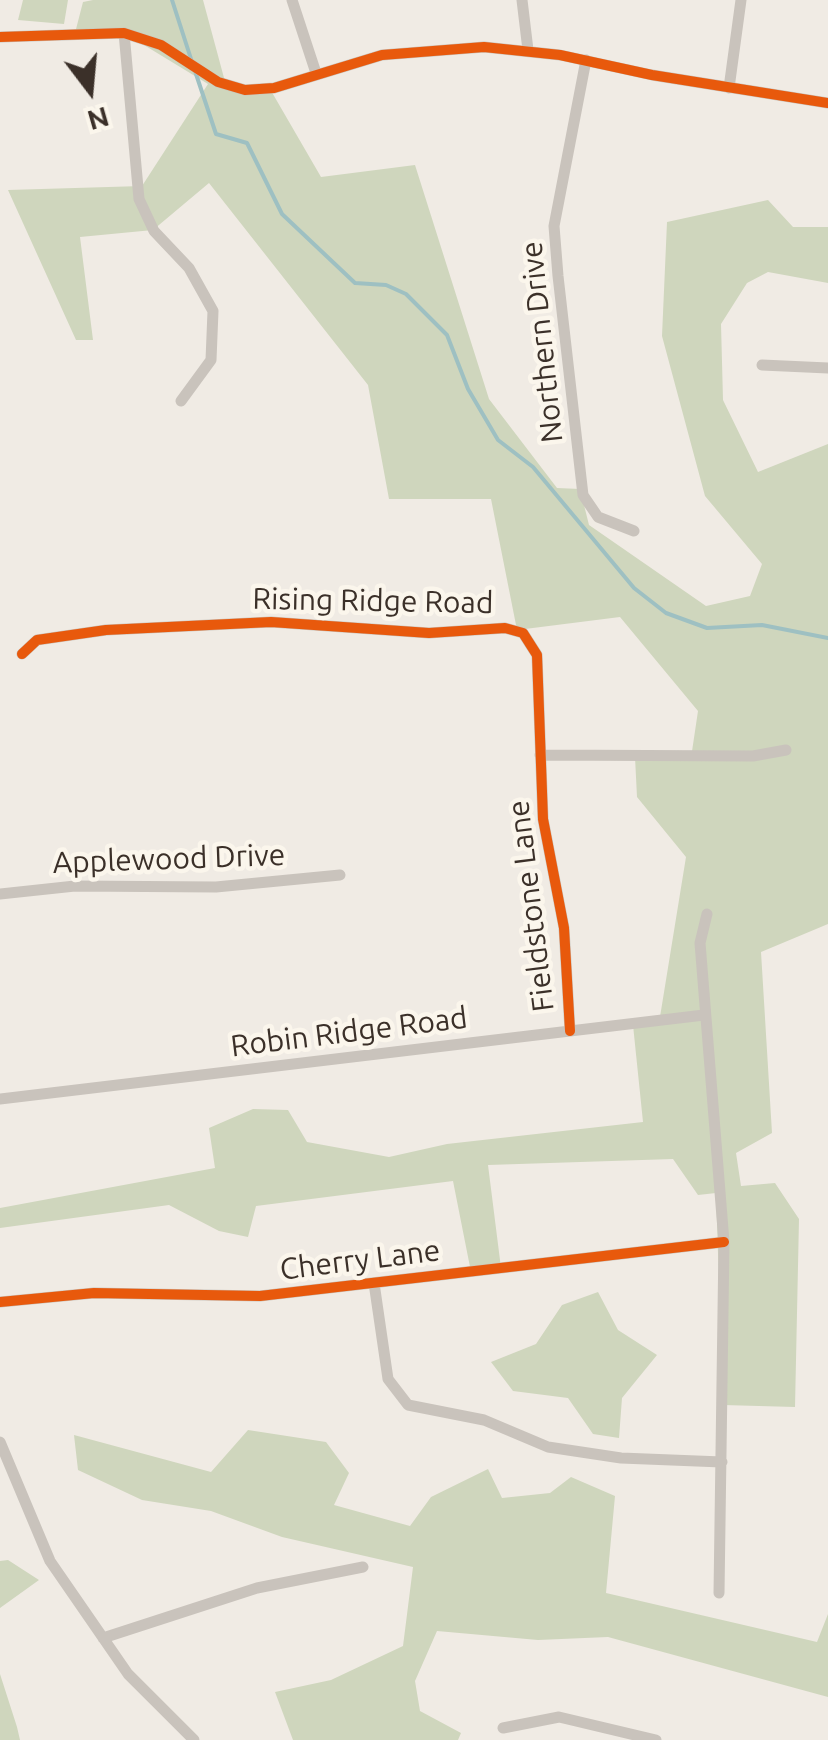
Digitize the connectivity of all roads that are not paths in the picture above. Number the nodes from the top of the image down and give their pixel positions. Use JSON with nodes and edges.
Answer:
{"nodes":[{"id":1,"x":292,"y":0,"type":"edge"},
{"id":2,"x":522,"y":0,"type":"edge"},
{"id":3,"x":741,"y":0,"type":"edge"},
{"id":4,"x":124,"y":34,"type":"junction"},
{"id":5,"x":0,"y":37,"type":"edge"},
{"id":6,"x":528,"y":50,"type":"junction"},
{"id":7,"x":586,"y":60,"type":"junction"},
{"id":8,"x":316,"y":72,"type":"junction"},
{"id":9,"x":729,"y":88,"type":"junction"},
{"id":10,"x":828,"y":103,"type":"edge"},
{"id":11,"x":762,"y":365,"type":"dead end"},
{"id":12,"x":828,"y":368,"type":"edge"},
{"id":13,"x":182,"y":400,"type":"dead end"},
{"id":14,"x":634,"y":532,"type":"dead end"},
{"id":15,"x":22,"y":654,"type":"dead end"},
{"id":16,"x":536,"y":655,"type":"joint"},
{"id":17,"x":786,"y":750,"type":"dead end"},
{"id":18,"x":540,"y":756,"type":"junction"},
{"id":19,"x":340,"y":875,"type":"dead end"},
{"id":20,"x":0,"y":894,"type":"edge"},
{"id":21,"x":707,"y":914,"type":"dead end"},
{"id":22,"x":704,"y":1016,"type":"junction"},
{"id":23,"x":570,"y":1031,"type":"junction"},
{"id":24,"x":0,"y":1099,"type":"edge"},
{"id":25,"x":724,"y":1242,"type":"junction"},
{"id":26,"x":374,"y":1283,"type":"junction"},
{"id":27,"x":0,"y":1302,"type":"edge"},
{"id":28,"x":0,"y":1442,"type":"edge"},
{"id":29,"x":722,"y":1462,"type":"junction"},
{"id":30,"x":362,"y":1567,"type":"dead end"},
{"id":31,"x":719,"y":1593,"type":"dead end"},
{"id":32,"x":103,"y":1638,"type":"junction"},
{"id":33,"x":504,"y":1728,"type":"dead end"},
{"id":34,"x":194,"y":1740,"type":"edge"},
{"id":35,"x":656,"y":1740,"type":"edge"}],
"edges":[{"from":1,"to":8,"type":"street"},
{"from":2,"to":6,"type":"street"},
{"from":3,"to":9,"type":"street"},
{"from":4,"to":5,"type":"street"},
{"from":4,"to":8,"type":"street"},
{"from":4,"to":13,"type":"street"},
{"from":6,"to":7,"type":"street"},
{"from":6,"to":8,"type":"street"},
{"from":7,"to":9,"type":"street"},
{"from":7,"to":14,"type":"street","name":"Northern Drive"},
{"from":9,"to":10,"type":"street"},
{"from":11,"to":12,"type":"street"},
{"from":15,"to":16,"type":"street","name":"Rising Ridge Road"},
{"from":16,"to":18,"type":"street","name":"Fieldstone Lane"},
{"from":17,"to":18,"type":"street"},
{"from":18,"to":23,"type":"street","name":"Fieldstone Lane"},
{"from":19,"to":20,"type":"street","name":"Applewood Drive"},
{"from":21,"to":22,"type":"street"},
{"from":22,"to":23,"type":"street","name":"Robin Ridge Road"},
{"from":22,"to":25,"type":"street"},
{"from":23,"to":24,"type":"street","name":"Robin Ridge Road"},
{"from":25,"to":26,"type":"street","name":"Cherry Lane"},
{"from":25,"to":29,"type":"street"},
{"from":26,"to":27,"type":"street","name":"Cherry Lane"},
{"from":26,"to":29,"type":"street"},
{"from":28,"to":32,"type":"street"},
{"from":29,"to":31,"type":"street"},
{"from":30,"to":32,"type":"street"},
{"from":32,"to":34,"type":"street"},
{"from":33,"to":35,"type":"street"}]}
